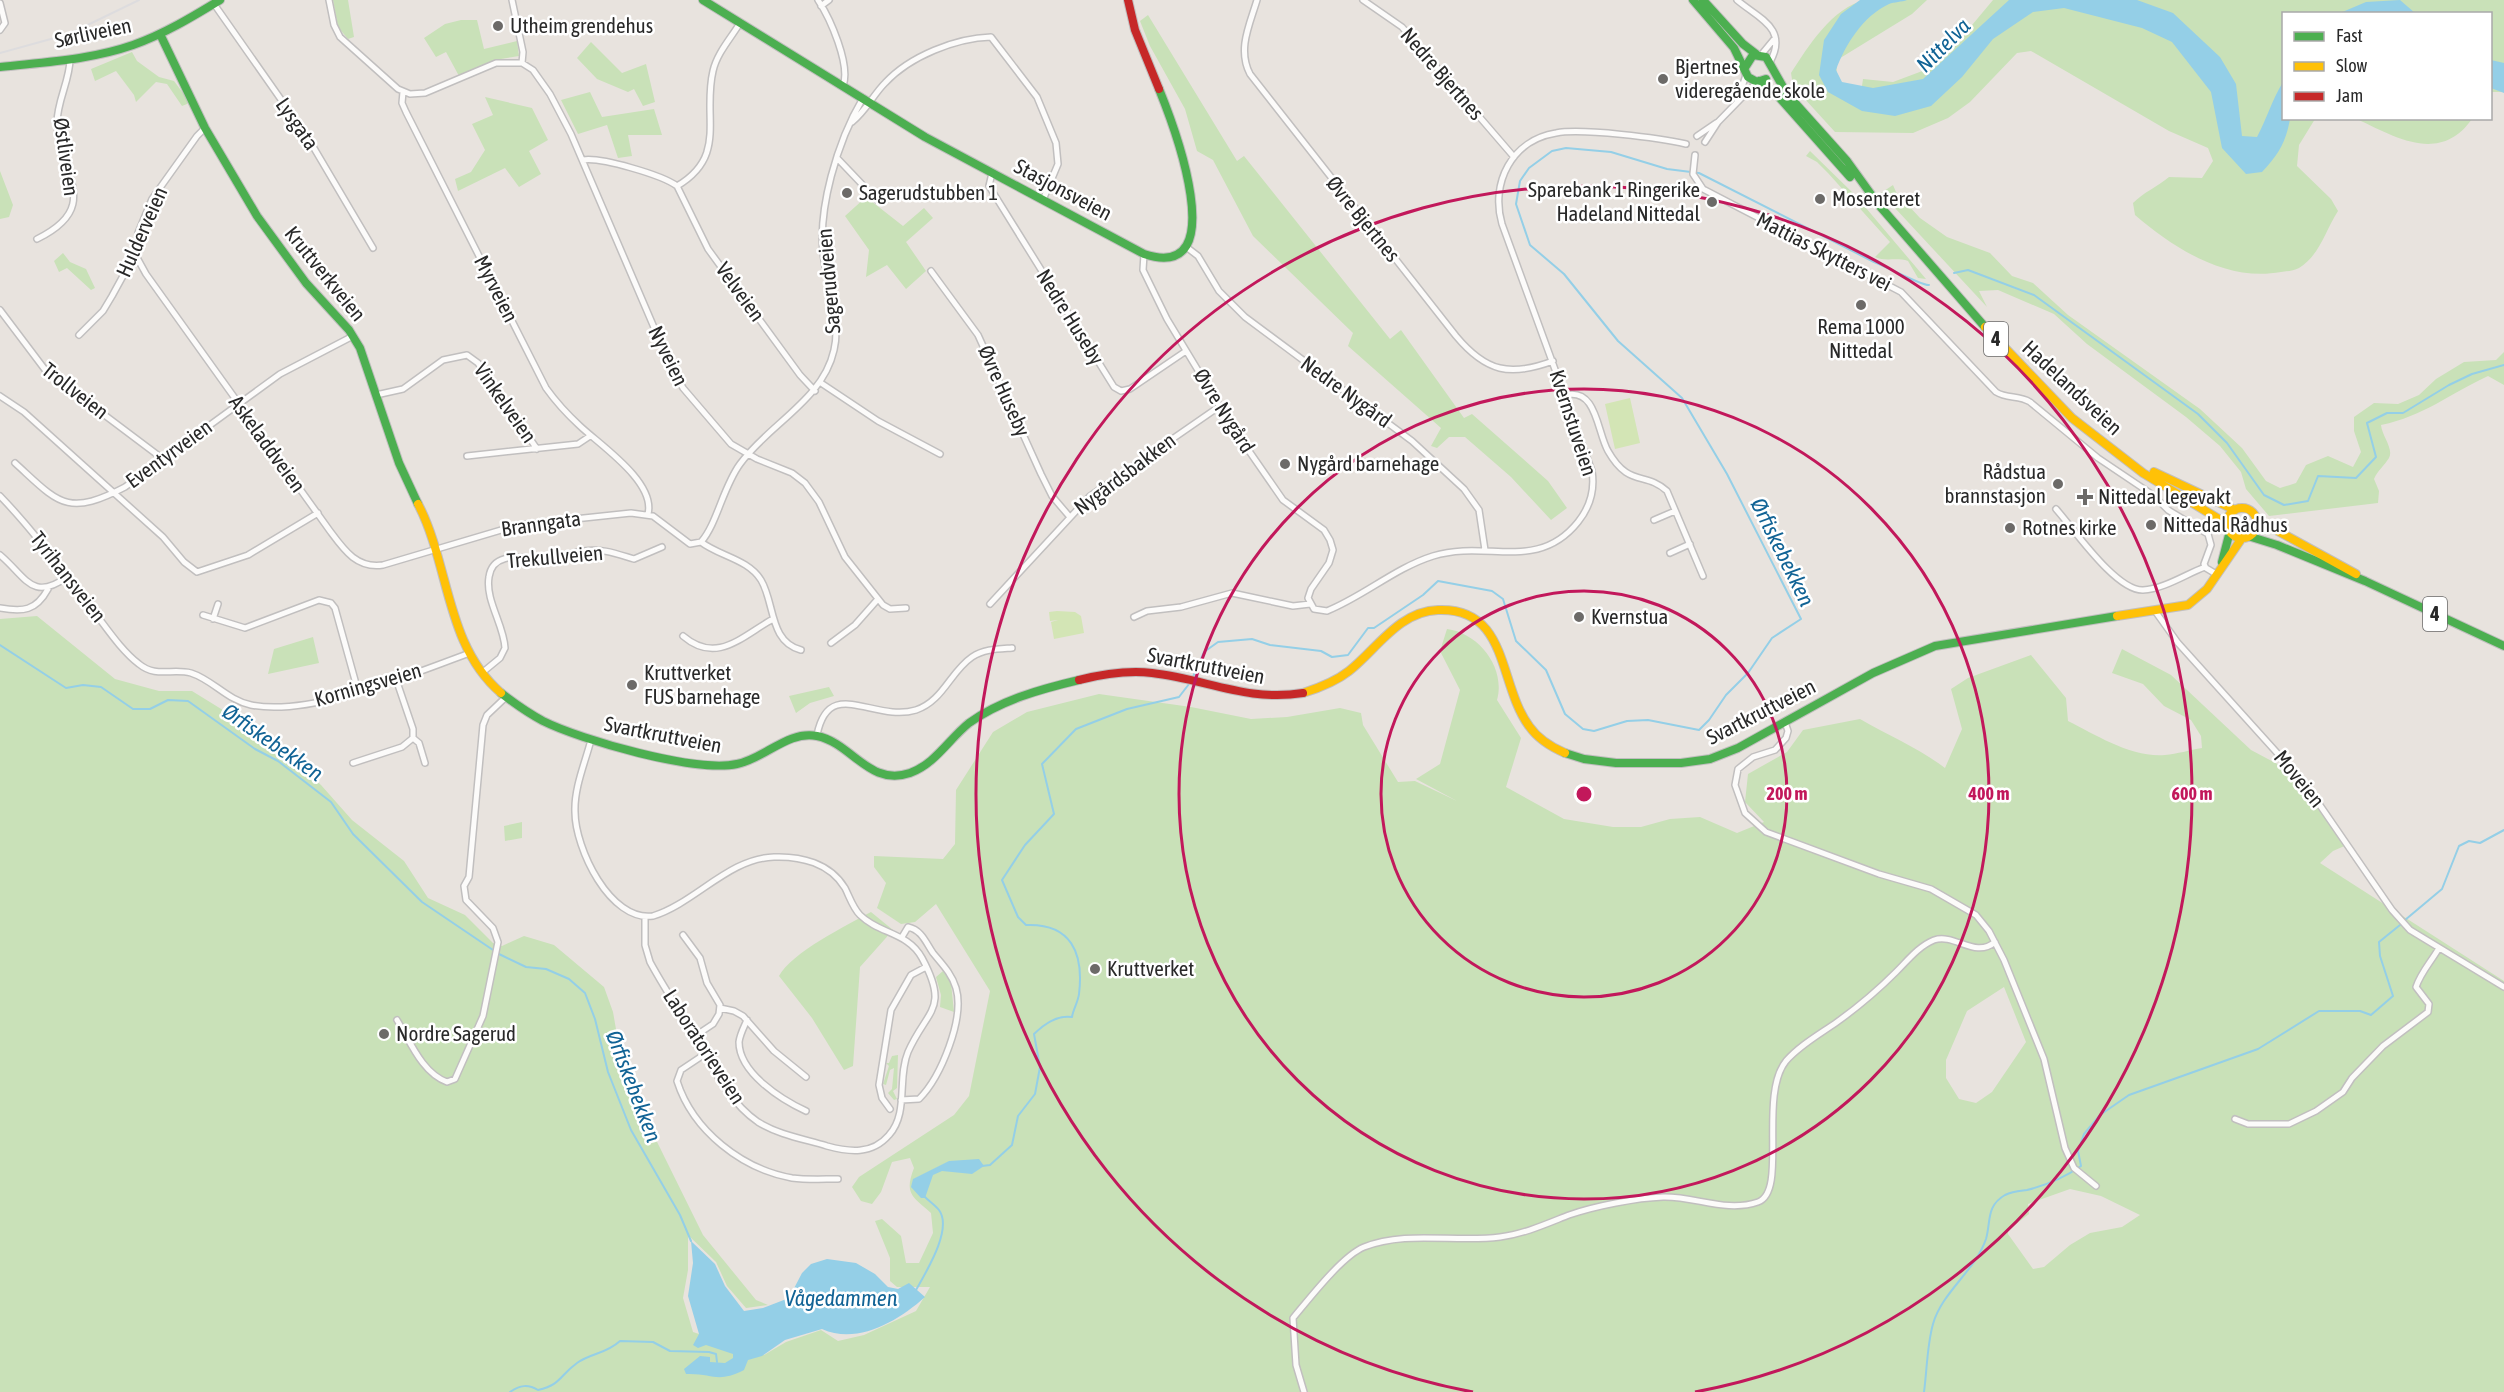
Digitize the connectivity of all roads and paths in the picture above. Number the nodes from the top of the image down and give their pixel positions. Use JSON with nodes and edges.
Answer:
{"nodes":[{"id":1,"x":329,"y":0,"type":"edge"},
{"id":2,"x":512,"y":0,"type":"edge"},
{"id":3,"x":704,"y":0,"type":"edge"},
{"id":4,"x":829,"y":0,"type":"edge"},
{"id":5,"x":1128,"y":0,"type":"edge"},
{"id":6,"x":1257,"y":0,"type":"edge"},
{"id":7,"x":1363,"y":0,"type":"edge"},
{"id":8,"x":1693,"y":0,"type":"edge"},
{"id":9,"x":1703,"y":0,"type":"edge"},
{"id":10,"x":1737,"y":0,"type":"edge"},
{"id":11,"x":217,"y":2,"type":"edge"},
{"id":12,"x":0,"y":3,"type":"edge"},
{"id":13,"x":820,"y":3,"type":"edge"},
{"id":14,"x":741,"y":23,"type":"junction"},
{"id":15,"x":0,"y":30,"type":"edge"},
{"id":16,"x":160,"y":34,"type":"junction"},
{"id":17,"x":1775,"y":38,"type":"junction"},
{"id":18,"x":1758,"y":54,"type":"junction"},
{"id":19,"x":70,"y":59,"type":"junction"},
{"id":20,"x":522,"y":63,"type":"junction"},
{"id":21,"x":1771,"y":65,"type":"junction"},
{"id":22,"x":0,"y":67,"type":"edge"},
{"id":23,"x":1745,"y":72,"type":"junction"},
{"id":24,"x":1758,"y":82,"type":"junction"},
{"id":25,"x":843,"y":86,"type":"junction"},
{"id":26,"x":403,"y":92,"type":"junction"},
{"id":27,"x":866,"y":100,"type":"junction"},
{"id":28,"x":1737,"y":104,"type":"junction"},
{"id":29,"x":1718,"y":122,"type":"junction"},
{"id":30,"x":205,"y":128,"type":"junction"},
{"id":31,"x":1697,"y":136,"type":"dead end"},
{"id":32,"x":1705,"y":142,"type":"dead end"},
{"id":33,"x":1686,"y":144,"type":"dead end"},
{"id":34,"x":1695,"y":155,"type":"dead end"},
{"id":35,"x":1514,"y":157,"type":"junction"},
{"id":36,"x":837,"y":158,"type":"junction"},
{"id":37,"x":583,"y":160,"type":"junction"},
{"id":38,"x":992,"y":172,"type":"junction"},
{"id":39,"x":677,"y":186,"type":"junction"},
{"id":40,"x":877,"y":200,"type":"dead end"},
{"id":41,"x":1043,"y":200,"type":"junction"},
{"id":42,"x":1878,"y":204,"type":"junction"},
{"id":43,"x":37,"y":238,"type":"dead end"},
{"id":44,"x":1185,"y":246,"type":"junction"},
{"id":45,"x":373,"y":249,"type":"dead end"},
{"id":46,"x":135,"y":254,"type":"junction"},
{"id":47,"x":1144,"y":254,"type":"junction"},
{"id":48,"x":931,"y":271,"type":"dead end"},
{"id":49,"x":0,"y":310,"type":"edge"},
{"id":50,"x":79,"y":334,"type":"dead end"},
{"id":51,"x":353,"y":336,"type":"junction"},
{"id":52,"x":1186,"y":351,"type":"junction"},
{"id":53,"x":1553,"y":361,"type":"junction"},
{"id":54,"x":821,"y":383,"type":"junction"},
{"id":55,"x":815,"y":391,"type":"junction"},
{"id":56,"x":376,"y":395,"type":"junction"},
{"id":57,"x":1566,"y":395,"type":"junction"},
{"id":58,"x":0,"y":396,"type":"edge"},
{"id":59,"x":239,"y":404,"type":"junction"},
{"id":60,"x":1220,"y":406,"type":"junction"},
{"id":61,"x":590,"y":436,"type":"junction"},
{"id":62,"x":537,"y":449,"type":"junction"},
{"id":63,"x":748,"y":454,"type":"junction"},
{"id":64,"x":940,"y":454,"type":"dead end"},
{"id":65,"x":467,"y":456,"type":"dead end"},
{"id":66,"x":163,"y":459,"type":"junction"},
{"id":67,"x":2126,"y":459,"type":"junction"},
{"id":68,"x":15,"y":463,"type":"dead end"},
{"id":69,"x":113,"y":493,"type":"junction"},
{"id":70,"x":0,"y":496,"type":"edge"},
{"id":71,"x":2056,"y":509,"type":"dead end"},
{"id":72,"x":2235,"y":510,"type":"junction"},
{"id":73,"x":1675,"y":511,"type":"junction"},
{"id":74,"x":318,"y":513,"type":"junction"},
{"id":75,"x":648,"y":514,"type":"junction"},
{"id":76,"x":1069,"y":516,"type":"junction"},
{"id":77,"x":2256,"y":519,"type":"junction"},
{"id":78,"x":1654,"y":520,"type":"dead end"},
{"id":79,"x":2228,"y":528,"type":"junction"},
{"id":80,"x":2245,"y":537,"type":"junction"},
{"id":81,"x":701,"y":542,"type":"junction"},
{"id":82,"x":1690,"y":544,"type":"junction"},
{"id":83,"x":662,"y":547,"type":"dead end"},
{"id":84,"x":437,"y":548,"type":"junction"},
{"id":85,"x":1485,"y":550,"type":"junction"},
{"id":86,"x":1670,"y":553,"type":"dead end"},
{"id":87,"x":0,"y":555,"type":"edge"},
{"id":88,"x":2222,"y":565,"type":"junction"},
{"id":89,"x":2205,"y":567,"type":"junction"},
{"id":90,"x":2216,"y":574,"type":"junction"},
{"id":91,"x":1703,"y":576,"type":"dead end"},
{"id":92,"x":67,"y":577,"type":"junction"},
{"id":93,"x":2365,"y":581,"type":"junction"},
{"id":94,"x":48,"y":589,"type":"junction"},
{"id":95,"x":878,"y":599,"type":"junction"},
{"id":96,"x":218,"y":604,"type":"dead end"},
{"id":97,"x":990,"y":604,"type":"dead end"},
{"id":98,"x":1310,"y":604,"type":"junction"},
{"id":99,"x":0,"y":608,"type":"edge"},
{"id":100,"x":906,"y":608,"type":"dead end"},
{"id":101,"x":2155,"y":611,"type":"junction"},
{"id":102,"x":203,"y":615,"type":"dead end"},
{"id":103,"x":1134,"y":617,"type":"dead end"},
{"id":104,"x":213,"y":619,"type":"junction"},
{"id":105,"x":773,"y":620,"type":"junction"},
{"id":106,"x":683,"y":636,"type":"dead end"},
{"id":107,"x":831,"y":643,"type":"dead end"},
{"id":108,"x":2504,"y":646,"type":"edge"},
{"id":109,"x":1012,"y":648,"type":"dead end"},
{"id":110,"x":801,"y":650,"type":"dead end"},
{"id":111,"x":470,"y":653,"type":"junction"},
{"id":112,"x":133,"y":659,"type":"joint"},
{"id":113,"x":483,"y":672,"type":"junction"},
{"id":114,"x":396,"y":679,"type":"junction"},
{"id":115,"x":358,"y":691,"type":"junction"},
{"id":116,"x":506,"y":697,"type":"junction"},
{"id":117,"x":1785,"y":722,"type":"junction"},
{"id":118,"x":817,"y":735,"type":"junction"},
{"id":119,"x":413,"y":738,"type":"junction"},
{"id":120,"x":591,"y":740,"type":"junction"},
{"id":121,"x":353,"y":763,"type":"dead end"},
{"id":122,"x":426,"y":763,"type":"dead end"},
{"id":123,"x":645,"y":916,"type":"junction"},
{"id":124,"x":683,"y":935,"type":"dead end"},
{"id":125,"x":902,"y":937,"type":"junction"},
{"id":126,"x":1995,"y":942,"type":"junction"},
{"id":127,"x":2439,"y":948,"type":"junction"},
{"id":128,"x":926,"y":967,"type":"junction"},
{"id":129,"x":2504,"y":987,"type":"edge"},
{"id":130,"x":720,"y":1008,"type":"junction"},
{"id":131,"x":397,"y":1020,"type":"dead end"},
{"id":132,"x":747,"y":1020,"type":"junction"},
{"id":133,"x":695,"y":1036,"type":"junction"},
{"id":134,"x":705,"y":1054,"type":"junction"},
{"id":135,"x":806,"y":1077,"type":"dead end"},
{"id":136,"x":901,"y":1100,"type":"junction"},
{"id":137,"x":890,"y":1109,"type":"dead end"},
{"id":138,"x":807,"y":1111,"type":"dead end"},
{"id":139,"x":2235,"y":1119,"type":"dead end"},
{"id":140,"x":838,"y":1179,"type":"dead end"},
{"id":141,"x":2096,"y":1186,"type":"dead end"},
{"id":142,"x":1304,"y":1392,"type":"edge"}],
"edges":[{"from":1,"to":26,"type":"street"},
{"from":2,"to":20,"type":"street"},
{"from":3,"to":14,"type":"main road","name":"Stasjonsveien"},
{"from":4,"to":13,"type":"street"},
{"from":5,"to":44,"type":"main road"},
{"from":6,"to":53,"type":"street","name":"Øvre Bjertnes"},
{"from":7,"to":35,"type":"street","name":"Nedre Bjertnes"},
{"from":8,"to":23,"type":"main road","number":"4"},
{"from":9,"to":18,"type":"main road","number":"4"},
{"from":10,"to":17,"type":"street"},
{"from":11,"to":16,"type":"main road","name":"Sørliveien"},
{"from":11,"to":45,"type":"street","name":"Lysgata"},
{"from":12,"to":15,"type":"street"},
{"from":13,"to":25,"type":"street"},
{"from":14,"to":25,"type":"main road","name":"Stasjonsveien"},
{"from":14,"to":39,"type":"street"},
{"from":16,"to":19,"type":"main road","name":"Sørliveien"},
{"from":16,"to":30,"type":"main road","name":"Kruttverkveien"},
{"from":17,"to":18,"type":"street"},
{"from":17,"to":21,"type":"street"},
{"from":18,"to":21,"type":"main road","number":"4"},
{"from":18,"to":23,"type":"main road"},
{"from":19,"to":22,"type":"main road","name":"Sørliveien"},
{"from":19,"to":43,"type":"street","name":"Østliveien"},
{"from":20,"to":26,"type":"street"},
{"from":20,"to":37,"type":"street","name":"Nyveien"},
{"from":21,"to":24,"type":"main road"},
{"from":21,"to":42,"type":"main road","name":"Hadelandsveien","number":"4"},
{"from":23,"to":24,"type":"main road","number":"4"},
{"from":23,"to":28,"type":"street"},
{"from":24,"to":28,"type":"street"},
{"from":24,"to":42,"type":"main road","name":"Hadelandsveien","number":"4"},
{"from":25,"to":27,"type":"main road","name":"Stasjonsveien"},
{"from":26,"to":61,"type":"street","name":"Myrveien"},
{"from":27,"to":36,"type":"street","name":"Sagerudveien"},
{"from":27,"to":38,"type":"main road","name":"Stasjonsveien"},
{"from":27,"to":41,"type":"street","name":"Sagerudveien"},
{"from":28,"to":29,"type":"street"},
{"from":29,"to":31,"type":"street"},
{"from":29,"to":32,"type":"street"},
{"from":30,"to":46,"type":"street","name":"Hulderveien"},
{"from":30,"to":51,"type":"main road","name":"Kruttverkveien"},
{"from":33,"to":35,"type":"street","name":"Kvernstuveien"},
{"from":34,"to":89,"type":"street","name":"Mattias Skytters vei"},
{"from":35,"to":53,"type":"street","name":"Kvernstuveien"},
{"from":36,"to":40,"type":"street"},
{"from":36,"to":54,"type":"street","name":"Sagerudveien"},
{"from":37,"to":39,"type":"street"},
{"from":37,"to":63,"type":"street","name":"Nyveien"},
{"from":38,"to":41,"type":"main road","name":"Stasjonsveien"},
{"from":38,"to":52,"type":"street","name":"Nedre Huseby"},
{"from":39,"to":55,"type":"street","name":"Velveien"},
{"from":41,"to":47,"type":"main road","name":"Stasjonsveien"},
{"from":42,"to":67,"type":"main road","name":"Hadelandsveien","number":"4"},
{"from":44,"to":47,"type":"main road","name":"Stasjonsveien"},
{"from":44,"to":85,"type":"street","name":"Nedre Nygård"},
{"from":46,"to":50,"type":"street","name":"Hulderveien"},
{"from":46,"to":59,"type":"street","name":"Askeladdveien"},
{"from":47,"to":52,"type":"street","name":"Øvre Nygård"},
{"from":48,"to":76,"type":"street","name":"Øvre Huseby"},
{"from":49,"to":66,"type":"street","name":"Trollveien"},
{"from":51,"to":56,"type":"main road","name":"Kruttverkveien"},
{"from":51,"to":59,"type":"street","name":"Eventyrveien"},
{"from":52,"to":60,"type":"street","name":"Øvre Nygård"},
{"from":53,"to":57,"type":"street","name":"Kvernstuveien"},
{"from":54,"to":55,"type":"street","name":"Sagerudveien"},
{"from":54,"to":64,"type":"street"},
{"from":55,"to":63,"type":"street","name":"Sagerudveien"},
{"from":56,"to":62,"type":"street","name":"Vinkelveien"},
{"from":56,"to":84,"type":"main road","name":"Kruttverkveien"},
{"from":57,"to":73,"type":"street"},
{"from":57,"to":85,"type":"street","name":"Kvernstuveien"},
{"from":58,"to":69,"type":"street"},
{"from":59,"to":66,"type":"street","name":"Eventyrveien"},
{"from":59,"to":74,"type":"street","name":"Askeladdveien"},
{"from":60,"to":76,"type":"street","name":"Nygårdsbakken"},
{"from":60,"to":98,"type":"street","name":"Øvre Nygård"},
{"from":61,"to":62,"type":"street"},
{"from":61,"to":75,"type":"street","name":"Myrveien"},
{"from":62,"to":65,"type":"street"},
{"from":63,"to":81,"type":"street","name":"Sagerudveien"},
{"from":63,"to":95,"type":"street","name":"Nyveien"},
{"from":66,"to":69,"type":"street","name":"Eventyrveien"},
{"from":67,"to":72,"type":"main road","name":"Hadelandsveien","number":"4"},
{"from":67,"to":79,"type":"main road","name":"Hadelandsveien","number":"4"},
{"from":68,"to":69,"type":"street","name":"Eventyrveien"},
{"from":69,"to":74,"type":"street"},
{"from":70,"to":92,"type":"street","name":"Tyrihansveien"},
{"from":71,"to":89,"type":"street"},
{"from":72,"to":77,"type":"main road","number":"4"},
{"from":72,"to":79,"type":"main road"},
{"from":73,"to":78,"type":"street"},
{"from":73,"to":82,"type":"street"},
{"from":74,"to":84,"type":"street","name":"Askeladdveien"},
{"from":75,"to":81,"type":"street"},
{"from":75,"to":84,"type":"street","name":"Branngata"},
{"from":76,"to":97,"type":"street","name":"Nygårdsbakken"},
{"from":77,"to":80,"type":"main road"},
{"from":77,"to":93,"type":"main road","number":"4"},
{"from":79,"to":80,"type":"main road","number":"4"},
{"from":79,"to":88,"type":"main road","name":"Svartkruttveien"},
{"from":80,"to":88,"type":"main road","name":"Svartkruttveien"},
{"from":80,"to":93,"type":"main road","number":"4"},
{"from":81,"to":105,"type":"street"},
{"from":82,"to":86,"type":"street"},
{"from":82,"to":91,"type":"street"},
{"from":83,"to":113,"type":"street","name":"Trekullveien"},
{"from":84,"to":111,"type":"main road","name":"Svartkruttveien"},
{"from":85,"to":98,"type":"street","name":"Kvernstuveien"},
{"from":87,"to":94,"type":"street"},
{"from":88,"to":90,"type":"main road","name":"Svartkruttveien"},
{"from":89,"to":90,"type":"street"},
{"from":90,"to":101,"type":"main road","name":"Svartkruttveien"},
{"from":92,"to":94,"type":"street"},
{"from":92,"to":112,"type":"street","name":"Tyrihansveien"},
{"from":93,"to":108,"type":"main road","number":"4"},
{"from":94,"to":99,"type":"street"},
{"from":95,"to":100,"type":"street"},
{"from":95,"to":107,"type":"street"},
{"from":96,"to":104,"type":"street"},
{"from":98,"to":103,"type":"street"},
{"from":101,"to":117,"type":"main road","name":"Svartkruttveien"},
{"from":101,"to":127,"type":"street","name":"Moveien"},
{"from":102,"to":104,"type":"street"},
{"from":104,"to":115,"type":"street"},
{"from":105,"to":106,"type":"street"},
{"from":105,"to":110,"type":"street"},
{"from":109,"to":118,"type":"street"},
{"from":111,"to":113,"type":"main road","name":"Svartkruttveien"},
{"from":111,"to":114,"type":"street","name":"Korningsveien"},
{"from":112,"to":115,"type":"street","name":"Korningsveien"},
{"from":113,"to":116,"type":"main road","name":"Svartkruttveien"},
{"from":114,"to":115,"type":"street","name":"Korningsveien"},
{"from":114,"to":119,"type":"street"},
{"from":116,"to":120,"type":"main road","name":"Svartkruttveien"},
{"from":116,"to":131,"type":"street"},
{"from":117,"to":118,"type":"main road","name":"Svartkruttveien"},
{"from":117,"to":126,"type":"street"},
{"from":118,"to":120,"type":"main road","name":"Svartkruttveien"},
{"from":119,"to":121,"type":"street"},
{"from":119,"to":122,"type":"street"},
{"from":120,"to":123,"type":"street"},
{"from":123,"to":125,"type":"street","name":"Laboratorieveien"},
{"from":123,"to":133,"type":"street","name":"Laboratorieveien"},
{"from":124,"to":130,"type":"street"},
{"from":125,"to":128,"type":"street","name":"Laboratorieveien"},
{"from":125,"to":136,"type":"street"},
{"from":126,"to":141,"type":"street"},
{"from":126,"to":142,"type":"street"},
{"from":127,"to":129,"type":"street","name":"Moveien"},
{"from":127,"to":139,"type":"street"},
{"from":128,"to":136,"type":"street","name":"Laboratorieveien"},
{"from":128,"to":137,"type":"street"},
{"from":130,"to":132,"type":"street"},
{"from":130,"to":133,"type":"street"},
{"from":132,"to":135,"type":"street"},
{"from":132,"to":138,"type":"street"},
{"from":133,"to":134,"type":"street","name":"Laboratorieveien"},
{"from":134,"to":136,"type":"street","name":"Laboratorieveien"},
{"from":134,"to":140,"type":"street"}]}
